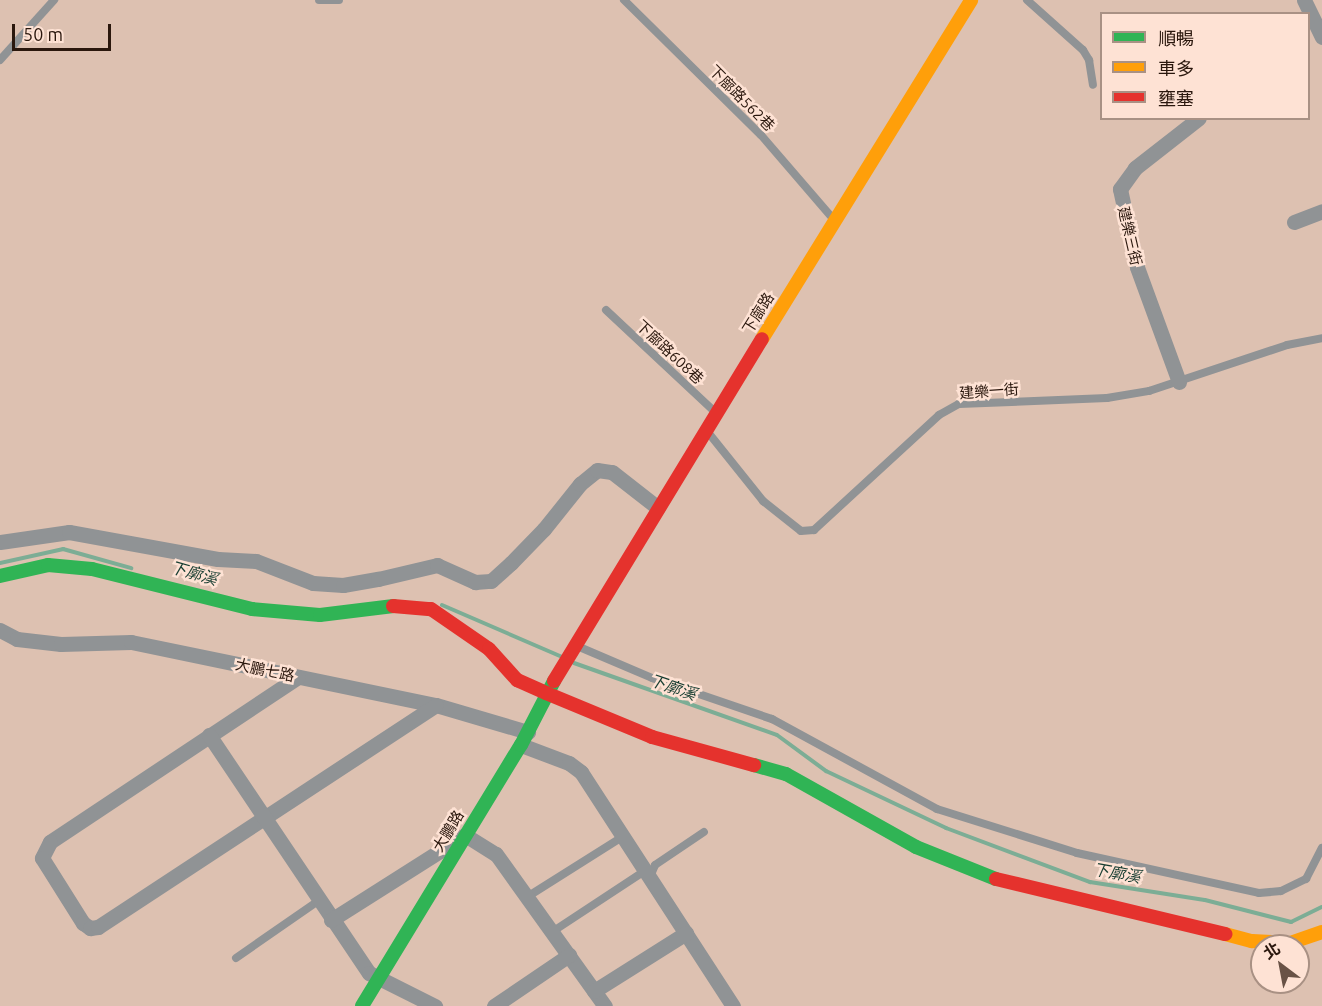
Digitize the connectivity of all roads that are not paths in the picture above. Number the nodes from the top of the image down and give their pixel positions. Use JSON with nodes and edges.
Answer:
{"nodes":[{"id":1,"x":54,"y":0,"type":"edge"},
{"id":2,"x":319,"y":0,"type":"edge"},
{"id":3,"x":339,"y":0,"type":"edge"},
{"id":4,"x":624,"y":0,"type":"edge"},
{"id":5,"x":971,"y":0,"type":"edge"},
{"id":6,"x":1026,"y":0,"type":"edge"},
{"id":7,"x":1310,"y":18,"type":"edge"},
{"id":8,"x":1317,"y":38,"type":"edge"},
{"id":9,"x":0,"y":60,"type":"edge"},
{"id":10,"x":1093,"y":85,"type":"dead end"},
{"id":11,"x":1196,"y":120,"type":"edge"},
{"id":12,"x":1322,"y":211,"type":"edge"},
{"id":13,"x":834,"y":221,"type":"junction"},
{"id":14,"x":1294,"y":222,"type":"dead end"},
{"id":15,"x":606,"y":310,"type":"dead end"},
{"id":16,"x":1322,"y":339,"type":"edge"},
{"id":17,"x":1179,"y":382,"type":"junction"},
{"id":18,"x":716,"y":413,"type":"junction"},
{"id":19,"x":706,"y":429,"type":"junction"},
{"id":20,"x":658,"y":508,"type":"junction"},
{"id":21,"x":0,"y":542,"type":"edge"},
{"id":22,"x":0,"y":576,"type":"edge"},
{"id":23,"x":0,"y":630,"type":"edge"},
{"id":24,"x":577,"y":646,"type":"junction"},
{"id":25,"x":560,"y":672,"type":"joint"},
{"id":26,"x":298,"y":677,"type":"junction"},
{"id":27,"x":546,"y":693,"type":"junction"},
{"id":28,"x":436,"y":705,"type":"junction"},
{"id":29,"x":209,"y":735,"type":"junction"},
{"id":30,"x":524,"y":739,"type":"junction"},
{"id":31,"x":263,"y":818,"type":"junction"},
{"id":32,"x":704,"y":832,"type":"dead end"},
{"id":33,"x":465,"y":835,"type":"junction"},
{"id":34,"x":624,"y":836,"type":"junction"},
{"id":35,"x":1322,"y":848,"type":"edge"},
{"id":36,"x":648,"y":874,"type":"junction"},
{"id":37,"x":527,"y":897,"type":"junction"},
{"id":38,"x":318,"y":901,"type":"junction"},
{"id":39,"x":331,"y":920,"type":"junction"},
{"id":40,"x":552,"y":932,"type":"junction"},
{"id":41,"x":1322,"y":932,"type":"edge"},
{"id":42,"x":686,"y":933,"type":"junction"},
{"id":43,"x":569,"y":955,"type":"junction"},
{"id":44,"x":236,"y":958,"type":"dead end"},
{"id":45,"x":378,"y":981,"type":"junction"},
{"id":46,"x":594,"y":991,"type":"junction"},
{"id":47,"x":729,"y":1005,"type":"edge"},
{"id":48,"x":362,"y":1006,"type":"edge"},
{"id":49,"x":435,"y":1006,"type":"edge"},
{"id":50,"x":494,"y":1006,"type":"edge"},
{"id":51,"x":605,"y":1006,"type":"edge"}],
"edges":[{"from":1,"to":9,"type":"lane"},
{"from":2,"to":3,"type":"lane"},
{"from":4,"to":13,"type":"lane","name":"下廍路562巷"},
{"from":5,"to":13,"type":"street","name":"下廍路"},
{"from":6,"to":10,"type":"lane"},
{"from":7,"to":8,"type":"street"},
{"from":11,"to":17,"type":"street","name":"建樂三街"},
{"from":12,"to":14,"type":"street"},
{"from":13,"to":18,"type":"street","name":"下廍路"},
{"from":15,"to":18,"type":"lane","name":"下廍路608巷"},
{"from":16,"to":17,"type":"lane","name":"建樂一街"},
{"from":17,"to":19,"type":"lane","name":"建樂一街"},
{"from":18,"to":19,"type":"street","name":"下廍路"},
{"from":19,"to":20,"type":"street","name":"下廍路"},
{"from":20,"to":21,"type":"street"},
{"from":20,"to":24,"type":"street","name":"下廍路"},
{"from":22,"to":27,"type":"street"},
{"from":23,"to":26,"type":"street","name":"大鵬七路"},
{"from":24,"to":25,"type":"street","name":"下廍路"},
{"from":24,"to":35,"type":"lane"},
{"from":25,"to":27,"type":"street","name":"大鵬路"},
{"from":26,"to":28,"type":"street","name":"大鵬七路"},
{"from":26,"to":29,"type":"street"},
{"from":27,"to":30,"type":"street","name":"大鵬路"},
{"from":27,"to":41,"type":"street"},
{"from":28,"to":30,"type":"street","name":"大鵬七路"},
{"from":28,"to":31,"type":"street"},
{"from":29,"to":31,"type":"street"},
{"from":29,"to":31,"type":"street"},
{"from":30,"to":33,"type":"street","name":"大鵬路"},
{"from":30,"to":34,"type":"street","name":"大鵬七路"},
{"from":31,"to":38,"type":"street"},
{"from":32,"to":36,"type":"lane"},
{"from":33,"to":37,"type":"street"},
{"from":33,"to":39,"type":"street"},
{"from":33,"to":45,"type":"street","name":"大鵬路"},
{"from":34,"to":36,"type":"street","name":"大鵬七路"},
{"from":34,"to":37,"type":"lane"},
{"from":36,"to":40,"type":"lane"},
{"from":36,"to":42,"type":"street","name":"大鵬七路"},
{"from":37,"to":40,"type":"street"},
{"from":38,"to":39,"type":"street"},
{"from":38,"to":44,"type":"lane"},
{"from":39,"to":45,"type":"street"},
{"from":40,"to":43,"type":"street"},
{"from":42,"to":46,"type":"street"},
{"from":42,"to":47,"type":"street","name":"大鵬七路"},
{"from":43,"to":46,"type":"street"},
{"from":43,"to":50,"type":"street"},
{"from":45,"to":48,"type":"street","name":"大鵬路"},
{"from":45,"to":49,"type":"street"},
{"from":46,"to":51,"type":"street"}]}
